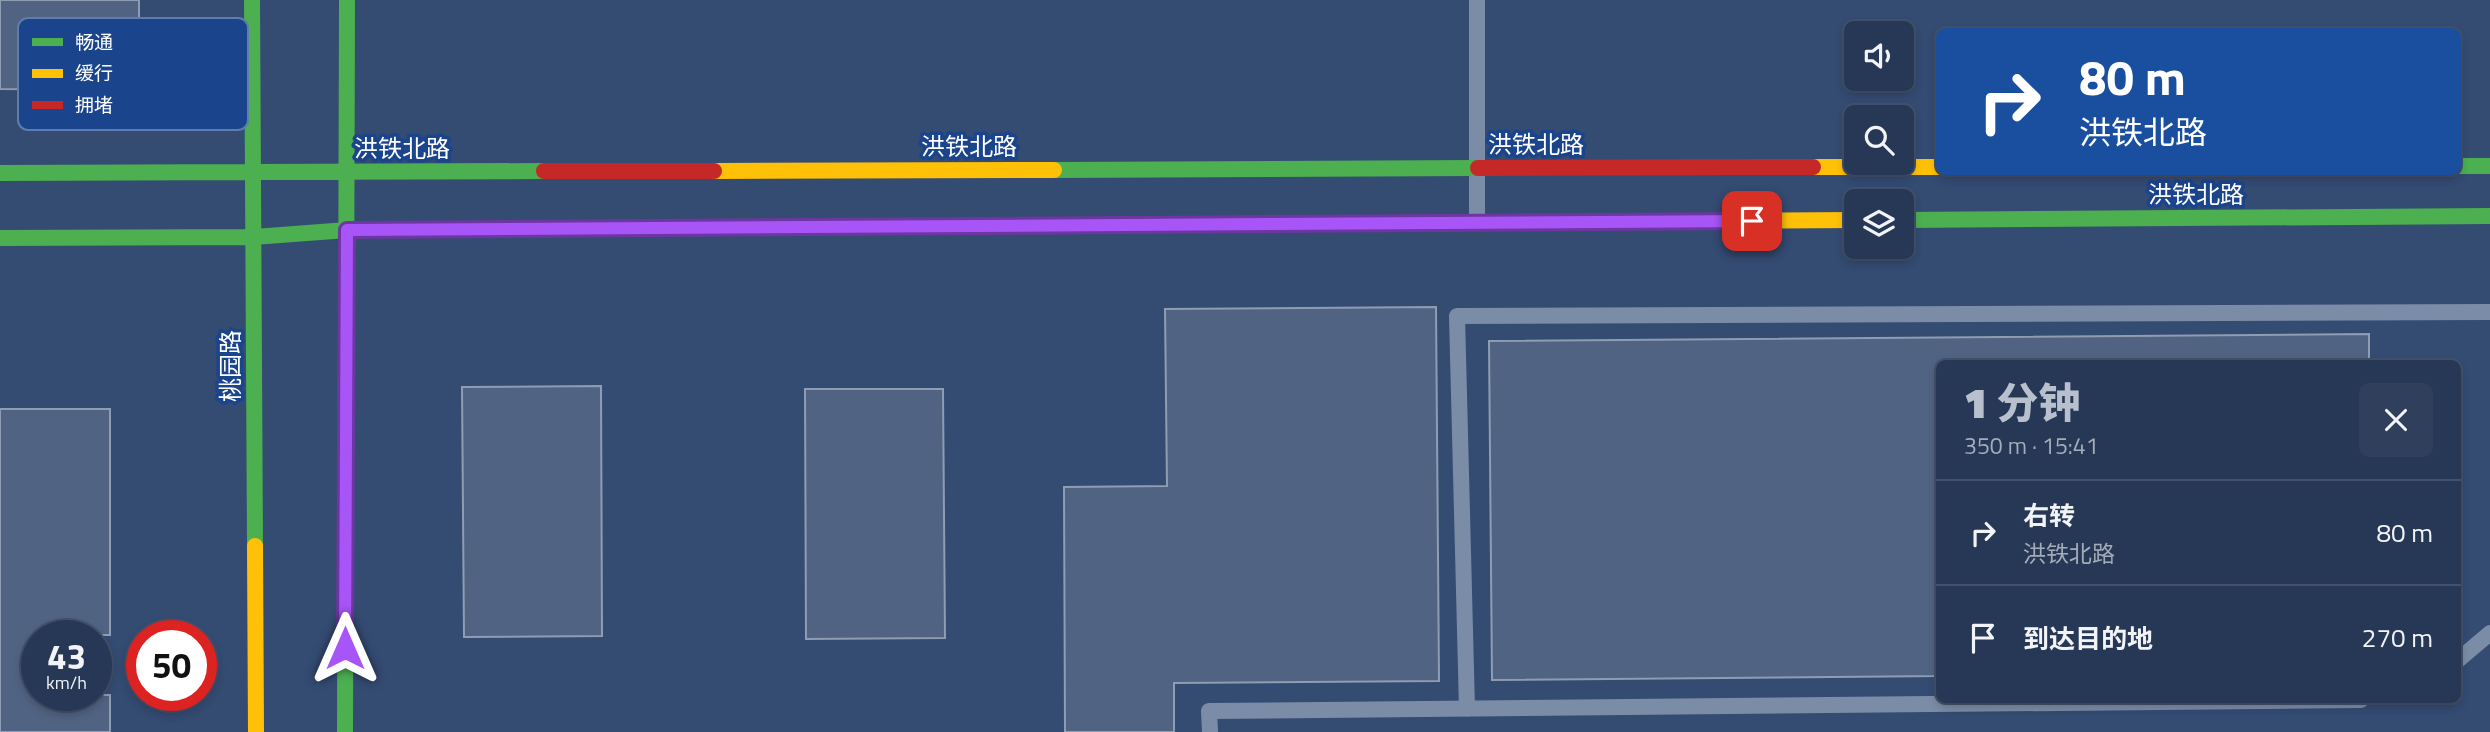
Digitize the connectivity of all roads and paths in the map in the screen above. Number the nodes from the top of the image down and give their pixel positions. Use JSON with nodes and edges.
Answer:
{"nodes":[{"id":1,"x":252,"y":0,"type":"edge"},
{"id":2,"x":347,"y":0,"type":"edge"},
{"id":3,"x":1477,"y":0,"type":"edge"},
{"id":4,"x":2461,"y":166,"type":"edge"},
{"id":5,"x":2490,"y":166,"type":"edge"},
{"id":6,"x":1477,"y":167,"type":"junction"},
{"id":7,"x":1936,"y":167,"type":"edge"},
{"id":8,"x":253,"y":172,"type":"junction"},
{"id":9,"x":347,"y":172,"type":"junction"},
{"id":10,"x":0,"y":173,"type":"edge"},
{"id":11,"x":2490,"y":216,"type":"edge"},
{"id":12,"x":1844,"y":220,"type":"edge"},
{"id":13,"x":1914,"y":220,"type":"edge"},
{"id":14,"x":1477,"y":223,"type":"junction"},
{"id":15,"x":347,"y":230,"type":"junction"},
{"id":16,"x":253,"y":237,"type":"junction"},
{"id":17,"x":0,"y":238,"type":"edge"},
{"id":18,"x":2490,"y":312,"type":"edge"},
{"id":19,"x":2490,"y":633,"type":"edge"},
{"id":20,"x":2461,"y":658,"type":"edge"},
{"id":21,"x":2063,"y":703,"type":"edge"},
{"id":22,"x":1467,"y":709,"type":"junction"},
{"id":23,"x":256,"y":732,"type":"edge"},
{"id":24,"x":345,"y":732,"type":"edge"},
{"id":25,"x":1210,"y":732,"type":"edge"}],
"edges":[{"from":1,"to":8,"type":"street","name":"桃园路"},
{"from":2,"to":9,"type":"street"},
{"from":3,"to":6,"type":"lane"},
{"from":4,"to":5,"type":"street"},
{"from":6,"to":7,"type":"street","name":"洪铁北路"},
{"from":6,"to":9,"type":"street","name":"洪铁北路"},
{"from":6,"to":14,"type":"lane"},
{"from":8,"to":9,"type":"street","name":"洪铁北路"},
{"from":8,"to":10,"type":"street","name":"洪铁北路"},
{"from":8,"to":16,"type":"street","name":"桃园路"},
{"from":9,"to":15,"type":"street"},
{"from":11,"to":13,"type":"street","name":"洪铁北路"},
{"from":12,"to":14,"type":"street"},
{"from":14,"to":15,"type":"street"},
{"from":15,"to":16,"type":"street"},
{"from":15,"to":24,"type":"street"},
{"from":16,"to":17,"type":"street"},
{"from":16,"to":23,"type":"street","name":"桃园路"},
{"from":18,"to":22,"type":"lane"},
{"from":19,"to":20,"type":"lane"},
{"from":21,"to":22,"type":"lane"},
{"from":22,"to":25,"type":"lane"}]}
